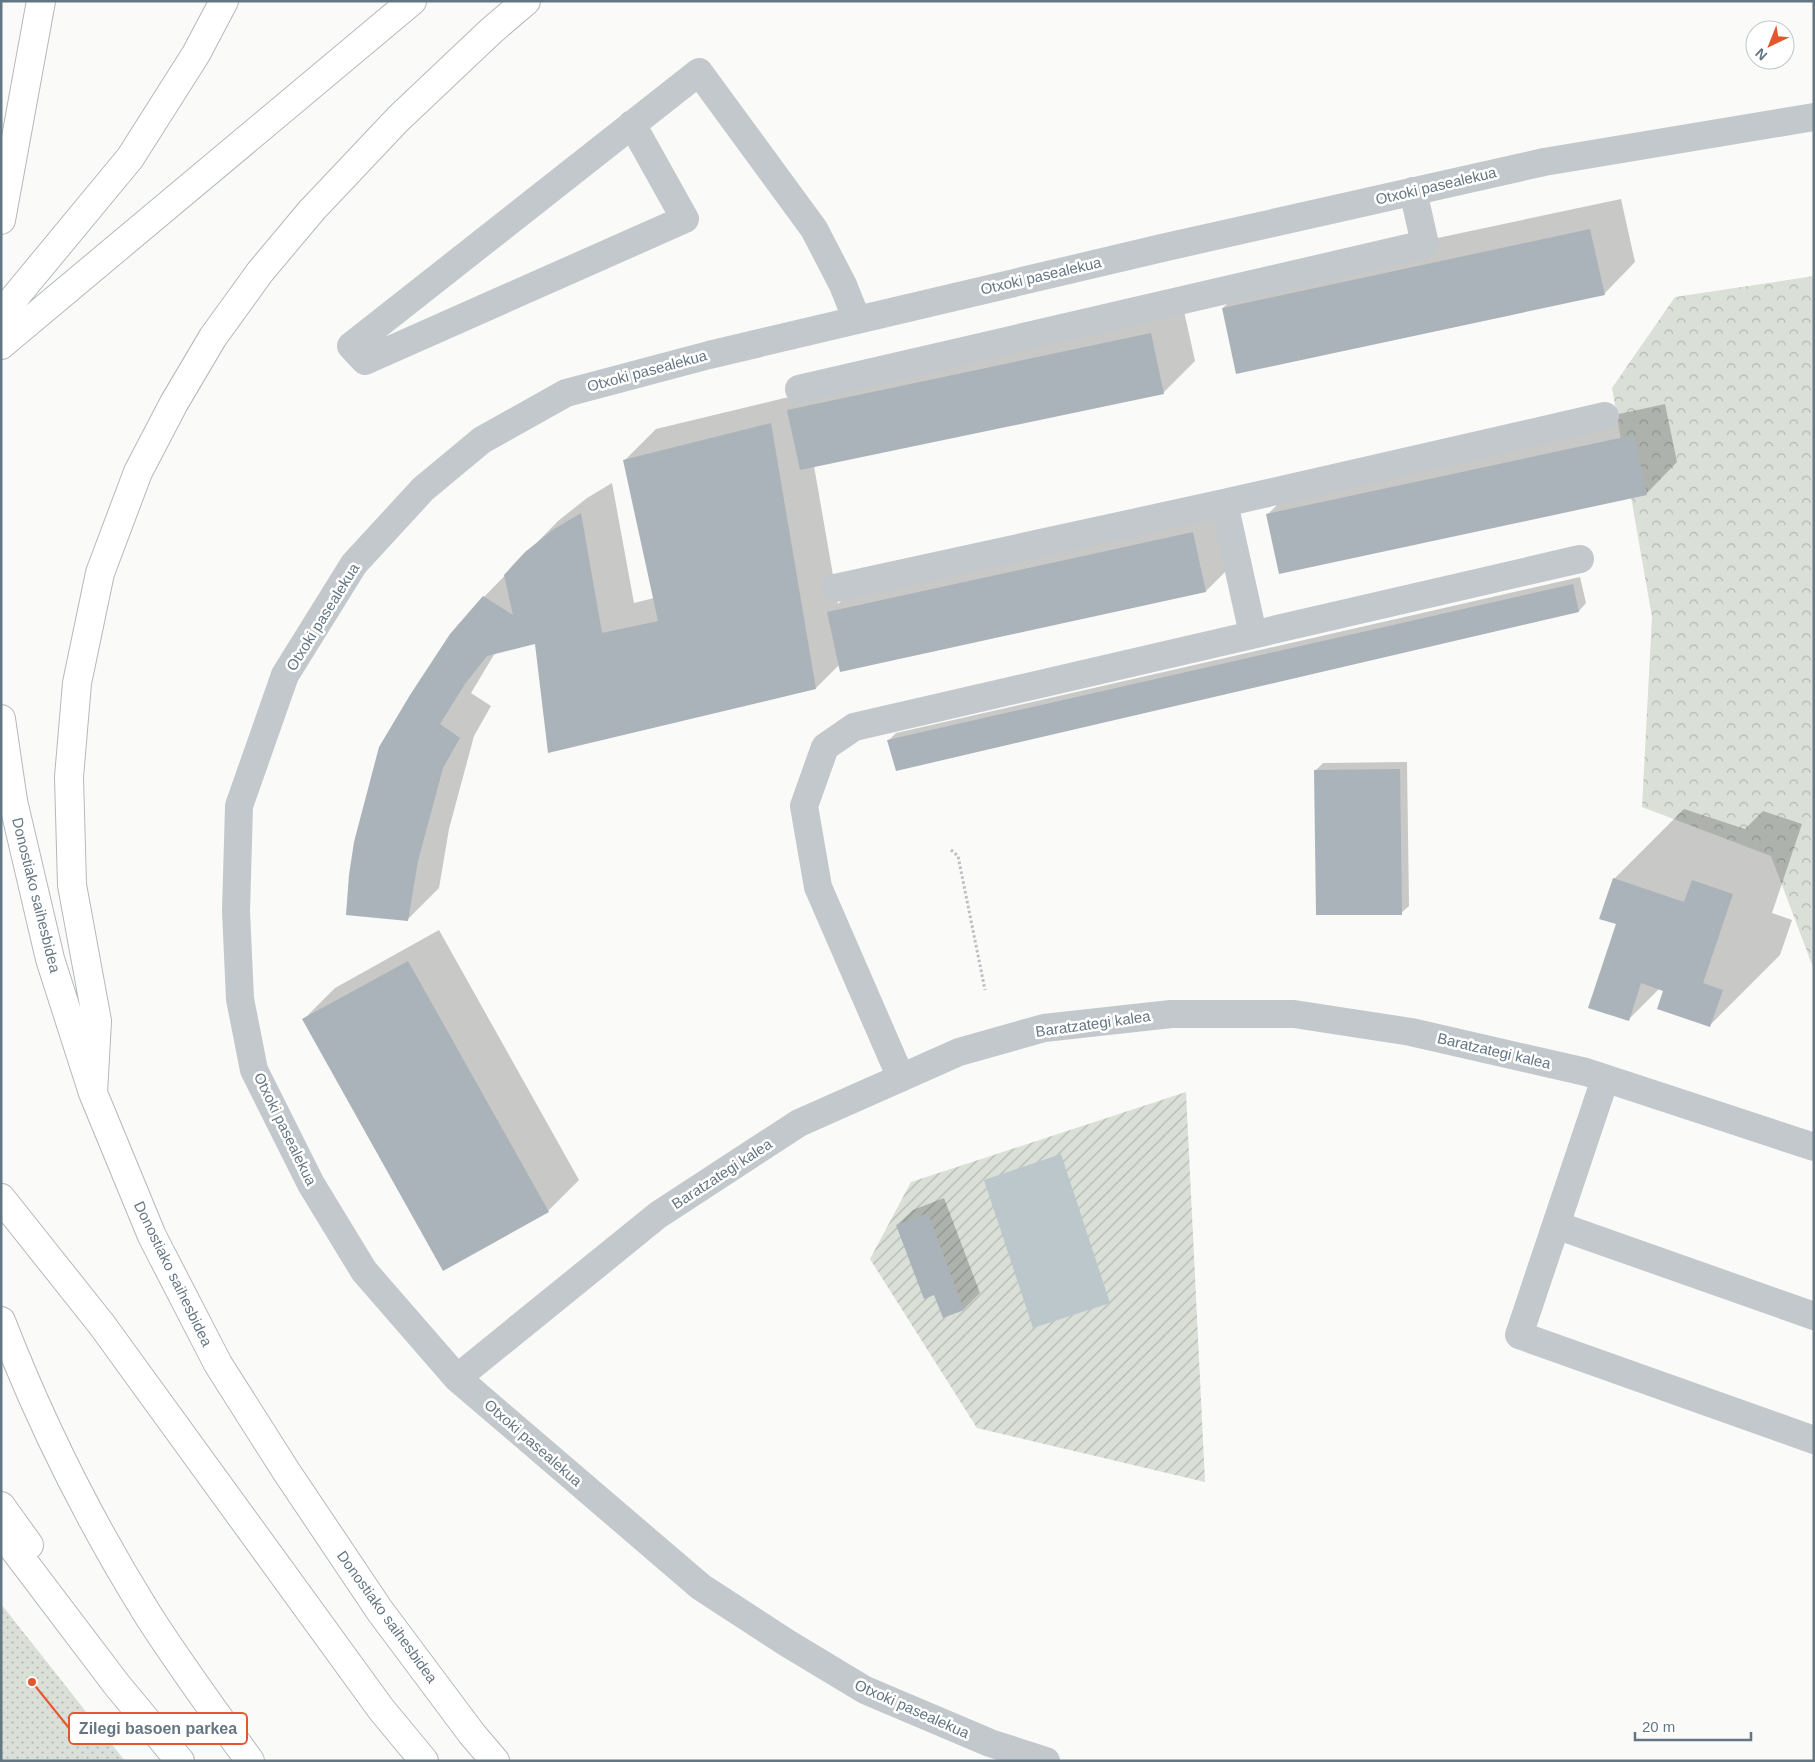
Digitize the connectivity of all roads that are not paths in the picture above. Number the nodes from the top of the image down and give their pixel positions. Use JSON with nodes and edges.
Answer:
{"nodes":[{"id":1,"x":41,"y":1,"type":"edge"},
{"id":2,"x":224,"y":1,"type":"edge"},
{"id":3,"x":412,"y":1,"type":"edge"},
{"id":4,"x":526,"y":1,"type":"edge"},
{"id":5,"x":1814,"y":117,"type":"edge"},
{"id":6,"x":632,"y":124,"type":"junction"},
{"id":7,"x":1413,"y":191,"type":"junction"},
{"id":8,"x":1,"y":220,"type":"edge"},
{"id":9,"x":1,"y":314,"type":"edge"},
{"id":10,"x":857,"y":320,"type":"junction"},
{"id":11,"x":1,"y":345,"type":"edge"},
{"id":12,"x":799,"y":388,"type":"dead end"},
{"id":13,"x":1605,"y":416,"type":"dead end"},
{"id":14,"x":1224,"y":503,"type":"junction"},
{"id":15,"x":1580,"y":558,"type":"dead end"},
{"id":16,"x":835,"y":588,"type":"dead end"},
{"id":17,"x":1253,"y":634,"type":"junction"},
{"id":18,"x":1,"y":719,"type":"edge"},
{"id":19,"x":901,"y":1078,"type":"junction"},
{"id":20,"x":1605,"y":1079,"type":"junction"},
{"id":21,"x":93,"y":1093,"type":"junction"},
{"id":22,"x":1814,"y":1147,"type":"edge"},
{"id":23,"x":6,"y":1204,"type":"edge"},
{"id":24,"x":1556,"y":1226,"type":"junction"},
{"id":25,"x":1814,"y":1316,"type":"edge"},
{"id":26,"x":1,"y":1322,"type":"edge"},
{"id":27,"x":457,"y":1378,"type":"junction"},
{"id":28,"x":1814,"y":1440,"type":"edge"},
{"id":29,"x":1,"y":1506,"type":"edge"},
{"id":30,"x":1,"y":1532,"type":"edge"},
{"id":31,"x":173,"y":1752,"type":"edge"},
{"id":32,"x":250,"y":1761,"type":"edge"},
{"id":33,"x":424,"y":1761,"type":"edge"},
{"id":34,"x":495,"y":1761,"type":"edge"},
{"id":35,"x":1046,"y":1761,"type":"edge"}],
"edges":[{"from":1,"to":8,"type":"highway"},
{"from":2,"to":9,"type":"highway"},
{"from":3,"to":11,"type":"highway"},
{"from":4,"to":21,"type":"highway"},
{"from":5,"to":7,"type":"street","name":"Otxoki pasealekua"},
{"from":6,"to":6,"type":"street"},
{"from":6,"to":10,"type":"street"},
{"from":7,"to":10,"type":"street","name":"Otxoki pasealekua"},
{"from":7,"to":12,"type":"street"},
{"from":10,"to":27,"type":"street","name":"Otxoki pasealekua"},
{"from":13,"to":14,"type":"street"},
{"from":14,"to":16,"type":"street"},
{"from":14,"to":17,"type":"street"},
{"from":15,"to":17,"type":"street"},
{"from":17,"to":19,"type":"street"},
{"from":18,"to":21,"type":"highway","name":"Donostiako saihesbidea"},
{"from":19,"to":20,"type":"street","name":"Baratzategi kalea"},
{"from":19,"to":27,"type":"street","name":"Baratzategi kalea"},
{"from":20,"to":22,"type":"street","name":"Baratzategi kalea"},
{"from":20,"to":24,"type":"street"},
{"from":21,"to":34,"type":"highway","name":"Donostiako saihesbidea"},
{"from":23,"to":33,"type":"highway"},
{"from":24,"to":25,"type":"street"},
{"from":24,"to":28,"type":"street"},
{"from":26,"to":32,"type":"highway"},
{"from":27,"to":35,"type":"street","name":"Otxoki pasealekua"},
{"from":29,"to":31,"type":"highway"},
{"from":30,"to":31,"type":"highway"}]}
